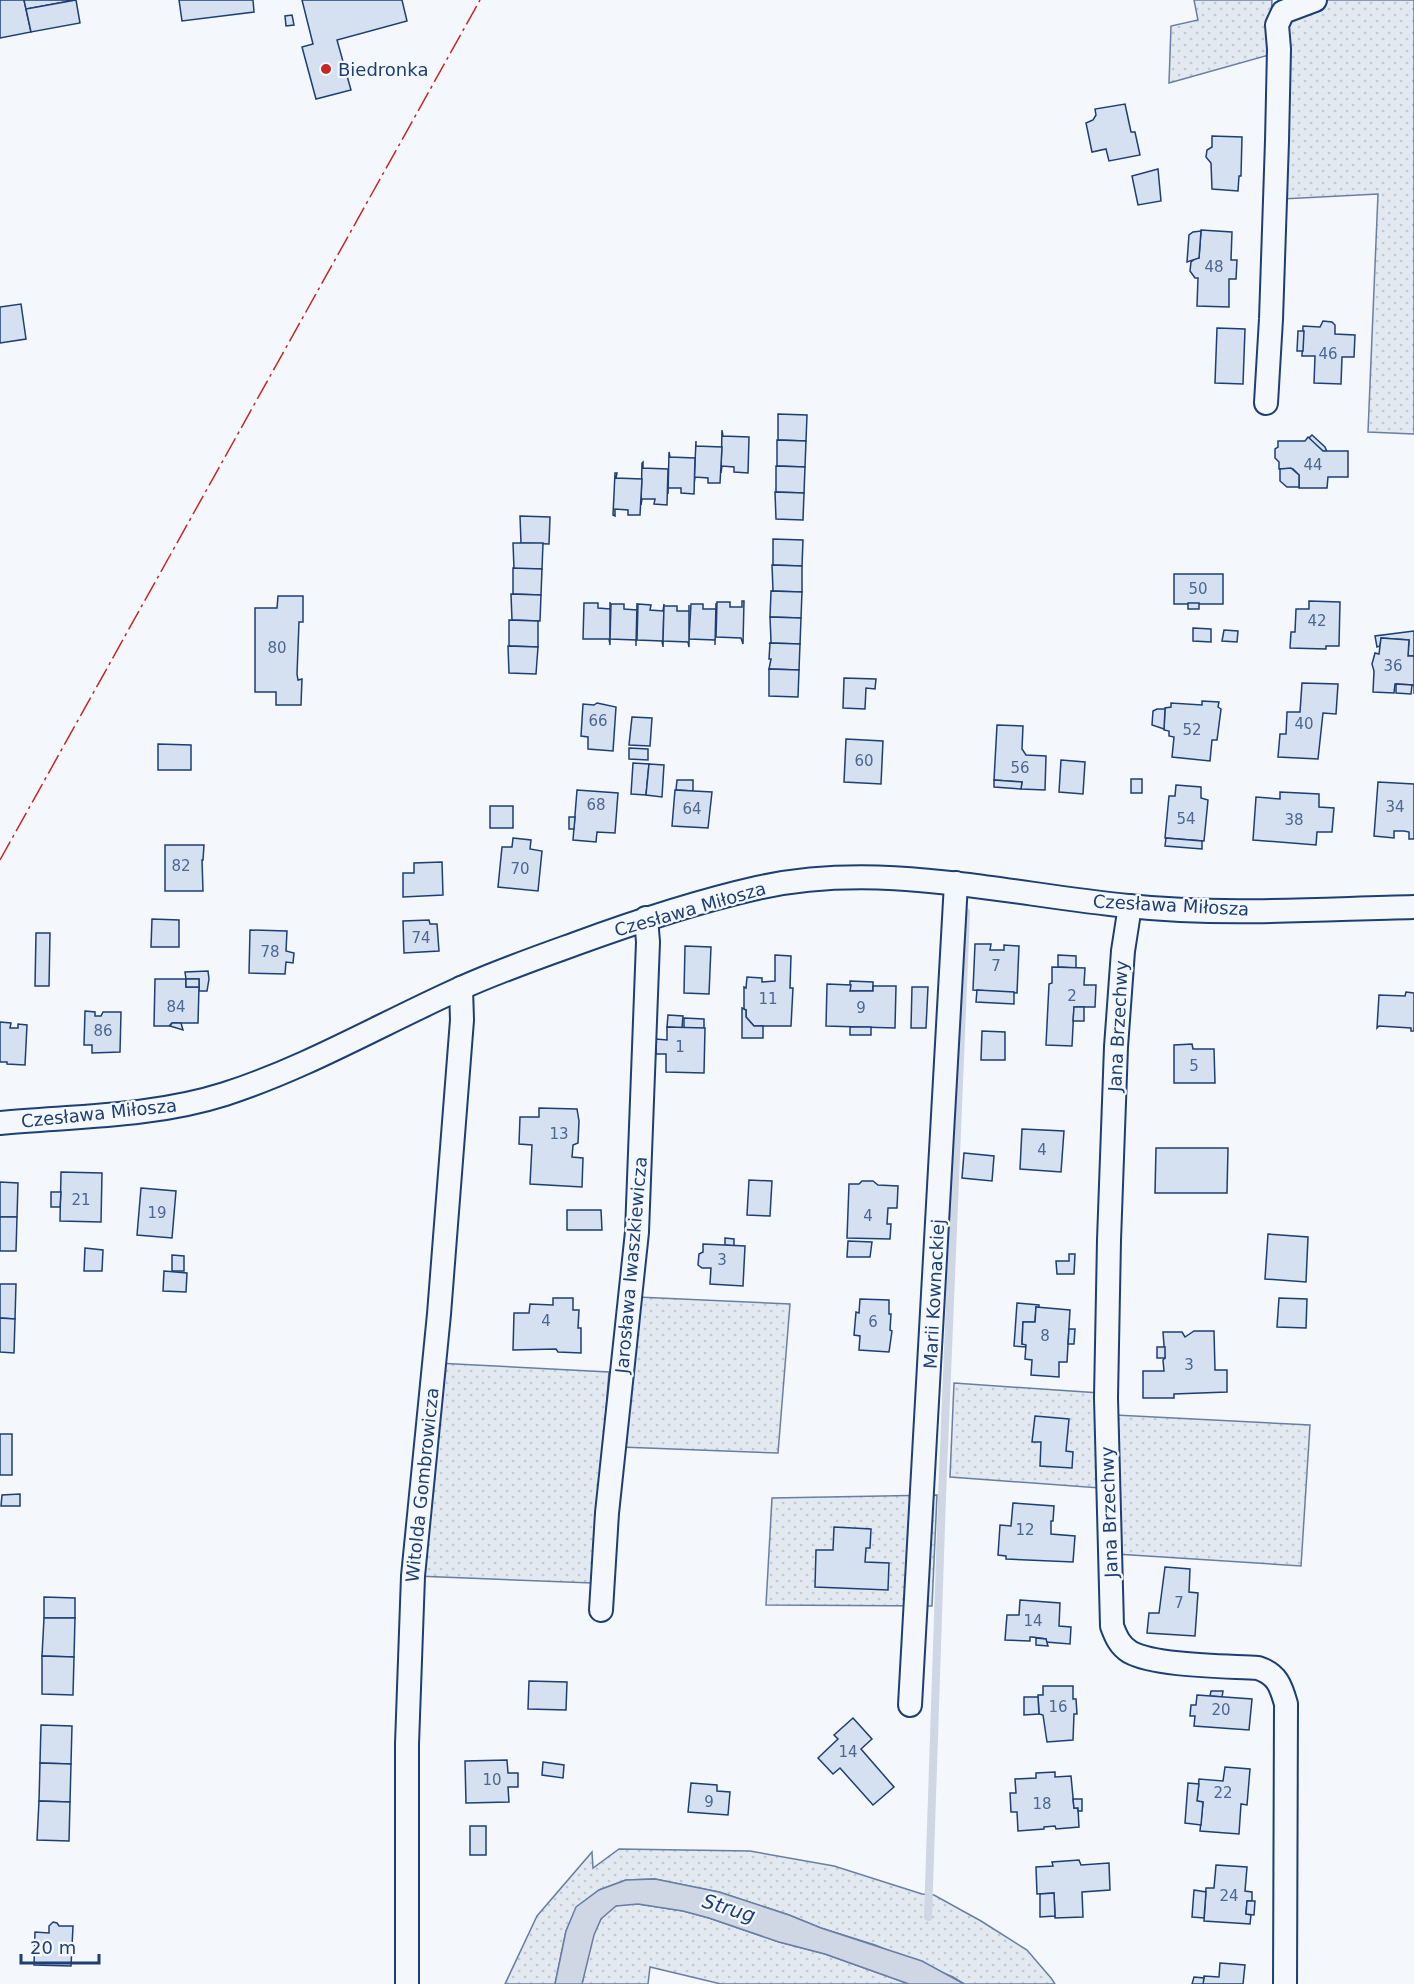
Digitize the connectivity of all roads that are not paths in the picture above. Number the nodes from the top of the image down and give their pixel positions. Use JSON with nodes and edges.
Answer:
{"nodes":[{"id":1,"x":1315,"y":0,"type":"edge"},
{"id":2,"x":1266,"y":403,"type":"dead end"},
{"id":3,"x":956,"y":884,"type":"junction"},
{"id":4,"x":1130,"y":906,"type":"junction"},
{"id":5,"x":1414,"y":907,"type":"edge"},
{"id":6,"x":646,"y":918,"type":"junction"},
{"id":7,"x":461,"y":988,"type":"junction"},
{"id":8,"x":0,"y":1123,"type":"edge"},
{"id":9,"x":601,"y":1610,"type":"dead end"},
{"id":10,"x":910,"y":1705,"type":"dead end"},
{"id":11,"x":407,"y":1984,"type":"edge"},
{"id":12,"x":1285,"y":1984,"type":"edge"}],
"edges":[{"from":1,"to":2,"type":"street"},
{"from":3,"to":4,"type":"street","name":"Czesława Miłosza"},
{"from":3,"to":6,"type":"street","name":"Czesława Miłosza"},
{"from":3,"to":10,"type":"street","name":"Marii Kownackiej"},
{"from":4,"to":5,"type":"street","name":"Czesława Miłosza"},
{"from":4,"to":12,"type":"street","name":"Jana Brzechwy"},
{"from":6,"to":7,"type":"street","name":"Czesława Miłosza"},
{"from":6,"to":9,"type":"street","name":"Jarosława Iwaszkiewicza"},
{"from":7,"to":8,"type":"street","name":"Czesława Miłosza"},
{"from":7,"to":11,"type":"street","name":"Witolda Gombrowicza"}]}
